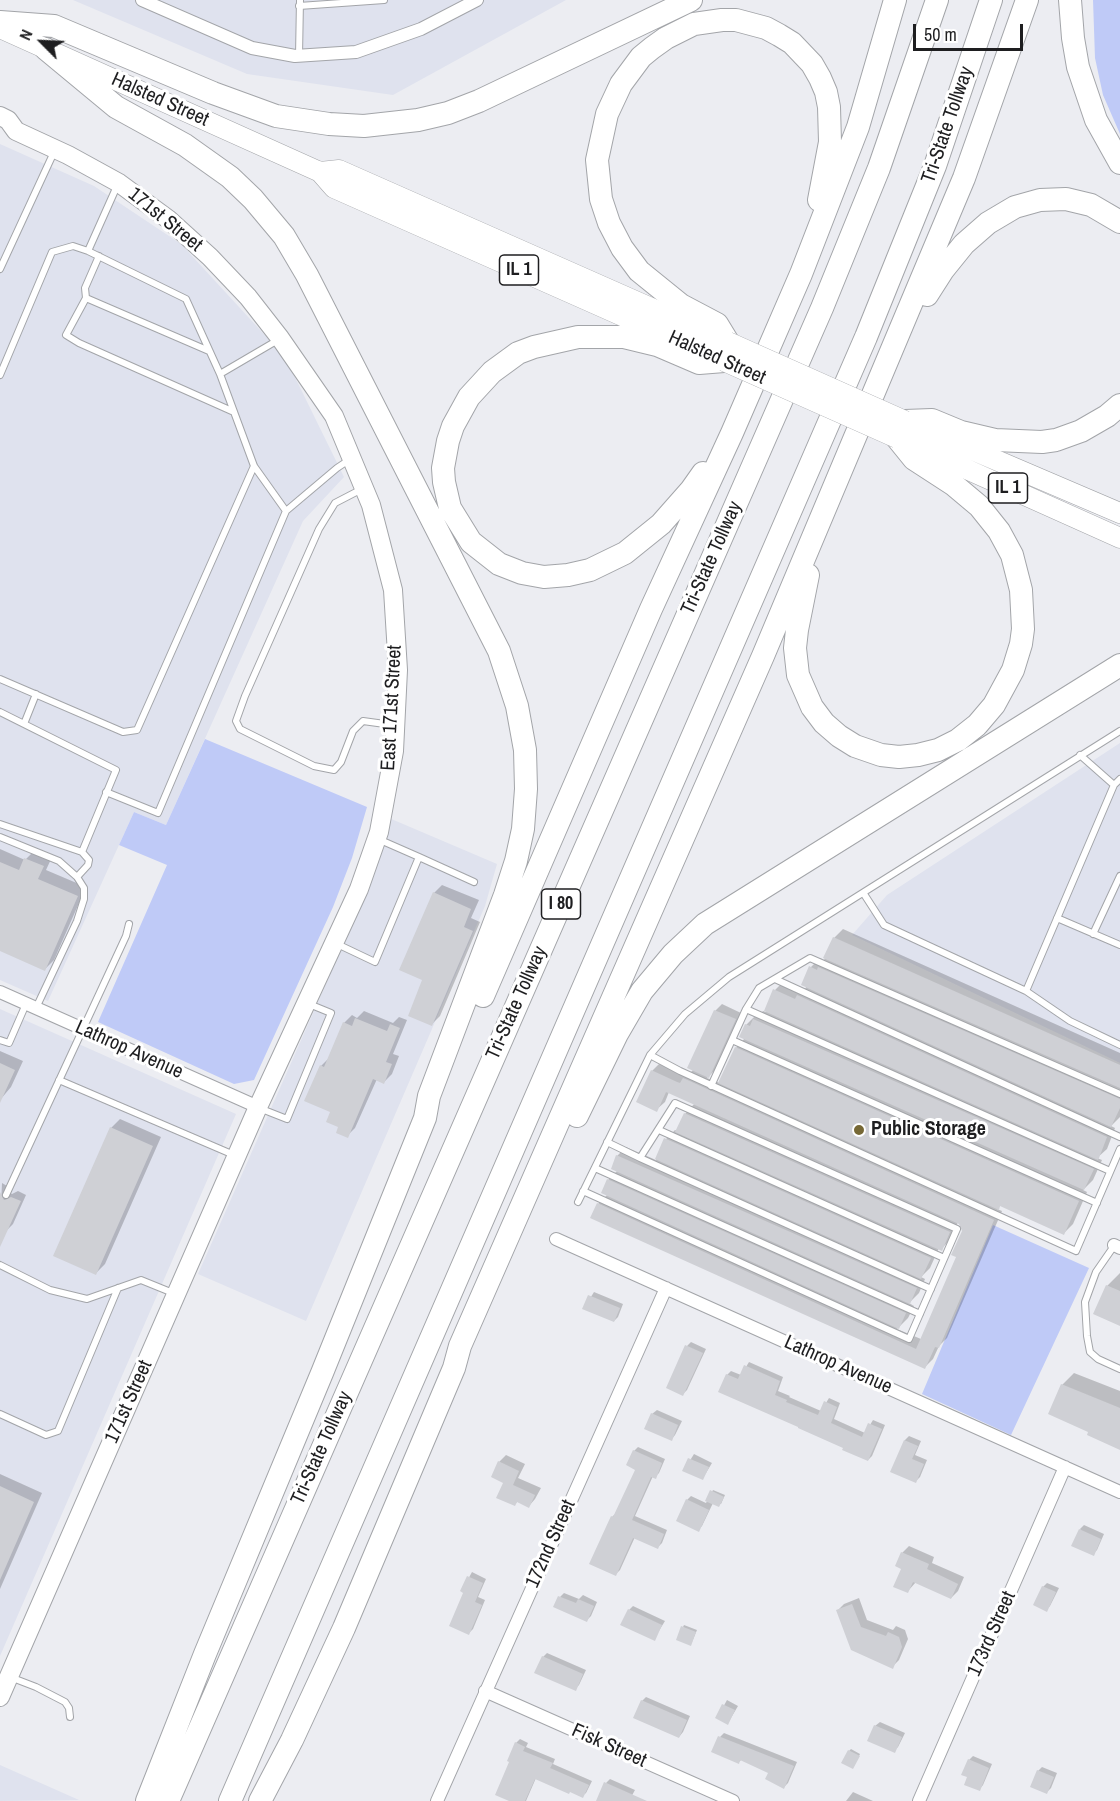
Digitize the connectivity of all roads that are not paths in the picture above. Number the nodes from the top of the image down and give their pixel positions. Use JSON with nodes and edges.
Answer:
{"nodes":[{"id":1,"x":142,"y":0,"type":"edge"},
{"id":2,"x":384,"y":0,"type":"edge"},
{"id":3,"x":477,"y":0,"type":"edge"},
{"id":4,"x":691,"y":0,"type":"edge"},
{"id":5,"x":895,"y":0,"type":"edge"},
{"id":6,"x":936,"y":0,"type":"edge"},
{"id":7,"x":991,"y":0,"type":"edge"},
{"id":8,"x":1027,"y":0,"type":"edge"},
{"id":9,"x":1070,"y":0,"type":"edge"},
{"id":10,"x":299,"y":3,"type":"edge"},
{"id":11,"x":0,"y":22,"type":"edge"},
{"id":12,"x":0,"y":28,"type":"edge"},
{"id":13,"x":46,"y":49,"type":"junction"},
{"id":14,"x":299,"y":56,"type":"junction"},
{"id":15,"x":0,"y":116,"type":"edge"},
{"id":16,"x":8,"y":134,"type":"edge"},
{"id":17,"x":55,"y":149,"type":"junction"},
{"id":18,"x":1120,"y":163,"type":"edge"},
{"id":19,"x":119,"y":183,"type":"junction"},
{"id":20,"x":1120,"y":222,"type":"edge"},
{"id":21,"x":88,"y":251,"type":"junction"},
{"id":22,"x":99,"y":256,"type":"junction"},
{"id":23,"x":0,"y":269,"type":"edge"},
{"id":24,"x":801,"y":274,"type":"junction"},
{"id":25,"x":86,"y":297,"type":"junction"},
{"id":26,"x":283,"y":342,"type":"junction"},
{"id":27,"x":210,"y":352,"type":"junction"},
{"id":28,"x":726,"y":352,"type":"junction"},
{"id":29,"x":884,"y":365,"type":"junction"},
{"id":30,"x":220,"y":374,"type":"junction"},
{"id":31,"x":0,"y":375,"type":"edge"},
{"id":32,"x":1120,"y":405,"type":"edge"},
{"id":33,"x":234,"y":412,"type":"junction"},
{"id":34,"x":739,"y":416,"type":"junction"},
{"id":35,"x":901,"y":429,"type":"junction"},
{"id":36,"x":352,"y":459,"type":"junction"},
{"id":37,"x":254,"y":466,"type":"junction"},
{"id":38,"x":841,"y":467,"type":"junction"},
{"id":39,"x":364,"y":488,"type":"junction"},
{"id":40,"x":286,"y":511,"type":"junction"},
{"id":41,"x":1120,"y":513,"type":"edge"},
{"id":42,"x":1120,"y":538,"type":"edge"},
{"id":43,"x":1120,"y":665,"type":"edge"},
{"id":44,"x":0,"y":679,"type":"edge"},
{"id":45,"x":36,"y":694,"type":"junction"},
{"id":46,"x":0,"y":712,"type":"edge"},
{"id":47,"x":24,"y":724,"type":"junction"},
{"id":48,"x":395,"y":726,"type":"junction"},
{"id":49,"x":1120,"y":731,"type":"edge"},
{"id":50,"x":1080,"y":755,"type":"junction"},
{"id":51,"x":1120,"y":779,"type":"edge"},
{"id":52,"x":1114,"y":785,"type":"junction"},
{"id":53,"x":106,"y":792,"type":"junction"},
{"id":54,"x":0,"y":824,"type":"edge"},
{"id":55,"x":0,"y":837,"type":"edge"},
{"id":56,"x":376,"y":838,"type":"junction"},
{"id":57,"x":82,"y":852,"type":"junction"},
{"id":58,"x":419,"y":857,"type":"junction"},
{"id":59,"x":78,"y":876,"type":"junction"},
{"id":60,"x":1120,"y":876,"type":"edge"},
{"id":61,"x":474,"y":882,"type":"dead end"},
{"id":62,"x":864,"y":894,"type":"junction"},
{"id":63,"x":1057,"y":918,"type":"junction"},
{"id":64,"x":129,"y":924,"type":"dead end"},
{"id":65,"x":1093,"y":934,"type":"junction"},
{"id":66,"x":334,"y":943,"type":"junction"},
{"id":67,"x":1120,"y":945,"type":"edge"},
{"id":68,"x":775,"y":980,"type":"junction"},
{"id":69,"x":1026,"y":991,"type":"junction"},
{"id":70,"x":0,"y":992,"type":"edge"},
{"id":71,"x":307,"y":1002,"type":"junction"},
{"id":72,"x":31,"y":1006,"type":"junction"},
{"id":73,"x":746,"y":1009,"type":"junction"},
{"id":74,"x":83,"y":1029,"type":"junction"},
{"id":75,"x":0,"y":1040,"type":"edge"},
{"id":76,"x":732,"y":1040,"type":"junction"},
{"id":77,"x":1120,"y":1045,"type":"edge"},
{"id":78,"x":650,"y":1055,"type":"junction"},
{"id":79,"x":59,"y":1080,"type":"junction"},
{"id":80,"x":711,"y":1086,"type":"junction"},
{"id":81,"x":1120,"y":1094,"type":"edge"},
{"id":82,"x":258,"y":1107,"type":"junction"},
{"id":83,"x":425,"y":1118,"type":"junction"},
{"id":84,"x":659,"y":1130,"type":"junction"},
{"id":85,"x":1120,"y":1137,"type":"edge"},
{"id":86,"x":607,"y":1142,"type":"junction"},
{"id":87,"x":1120,"y":1149,"type":"edge"},
{"id":88,"x":237,"y":1156,"type":"junction"},
{"id":89,"x":640,"y":1158,"type":"junction"},
{"id":90,"x":595,"y":1167,"type":"junction"},
{"id":91,"x":1110,"y":1171,"type":"junction"},
{"id":92,"x":583,"y":1191,"type":"junction"},
{"id":93,"x":6,"y":1195,"type":"dead end"},
{"id":94,"x":578,"y":1202,"type":"dead end"},
{"id":95,"x":1097,"y":1203,"type":"junction"},
{"id":96,"x":556,"y":1239,"type":"dead end"},
{"id":97,"x":1117,"y":1247,"type":"edge"},
{"id":98,"x":944,"y":1258,"type":"junction"},
{"id":99,"x":0,"y":1265,"type":"edge"},
{"id":100,"x":118,"y":1288,"type":"junction"},
{"id":101,"x":666,"y":1288,"type":"junction"},
{"id":102,"x":931,"y":1289,"type":"junction"},
{"id":103,"x":176,"y":1295,"type":"junction"},
{"id":104,"x":920,"y":1314,"type":"junction"},
{"id":105,"x":454,"y":1368,"type":"junction"},
{"id":106,"x":1120,"y":1369,"type":"edge"},
{"id":107,"x":0,"y":1414,"type":"edge"},
{"id":108,"x":1065,"y":1467,"type":"junction"},
{"id":109,"x":1120,"y":1492,"type":"edge"},
{"id":110,"x":10,"y":1668,"type":"junction"},
{"id":111,"x":485,"y":1691,"type":"junction"},
{"id":112,"x":0,"y":1697,"type":"edge"},
{"id":113,"x":70,"y":1717,"type":"dead end"},
{"id":114,"x":147,"y":1801,"type":"edge"},
{"id":115,"x":168,"y":1801,"type":"edge"},
{"id":116,"x":230,"y":1801,"type":"edge"},
{"id":117,"x":260,"y":1801,"type":"edge"},
{"id":118,"x":437,"y":1801,"type":"edge"},
{"id":119,"x":733,"y":1801,"type":"edge"},
{"id":120,"x":919,"y":1801,"type":"edge"}],
"edges":[{"from":1,"to":14,"type":"street"},
{"from":2,"to":10,"type":"lane"},
{"from":3,"to":14,"type":"street"},
{"from":4,"to":11,"type":"highway"},
{"from":5,"to":24,"type":"highway"},
{"from":6,"to":115,"type":"highway","name":"Tri-State Tollway","number":"I 80"},
{"from":7,"to":116,"type":"highway","name":"Tri-State Tollway"},
{"from":8,"to":29,"type":"highway"},
{"from":9,"to":18,"type":"highway"},
{"from":10,"to":14,"type":"lane"},
{"from":12,"to":13,"type":"main road","name":"Halsted Street","number":"IL 1"},
{"from":13,"to":28,"type":"main road","name":"Halsted Street","number":"IL 1"},
{"from":13,"to":83,"type":"highway"},
{"from":15,"to":16,"type":"street","name":"171st Street"},
{"from":16,"to":17,"type":"street","name":"171st Street"},
{"from":17,"to":19,"type":"street","name":"171st Street"},
{"from":17,"to":23,"type":"lane"},
{"from":19,"to":21,"type":"lane"},
{"from":19,"to":26,"type":"street","name":"171st Street"},
{"from":20,"to":29,"type":"highway"},
{"from":21,"to":22,"type":"lane"},
{"from":21,"to":31,"type":"lane"},
{"from":22,"to":25,"type":"lane"},
{"from":22,"to":27,"type":"lane"},
{"from":24,"to":28,"type":"highway"},
{"from":24,"to":34,"type":"highway"},
{"from":25,"to":27,"type":"lane"},
{"from":25,"to":33,"type":"lane"},
{"from":26,"to":30,"type":"lane"},
{"from":26,"to":36,"type":"street","name":"East 171st Street"},
{"from":27,"to":30,"type":"lane"},
{"from":28,"to":34,"type":"highway"},
{"from":28,"to":35,"type":"main road","name":"Halsted Street","number":"IL 1","bridge":true},
{"from":29,"to":38,"type":"highway"},
{"from":30,"to":33,"type":"lane"},
{"from":32,"to":35,"type":"highway"},
{"from":33,"to":37,"type":"lane"},
{"from":34,"to":83,"type":"highway"},
{"from":35,"to":38,"type":"highway"},
{"from":35,"to":41,"type":"main road","name":"Halsted Street","number":"IL 1"},
{"from":35,"to":42,"type":"main road","name":"Halsted Street","number":"IL 1"},
{"from":36,"to":39,"type":"street","name":"East 171st Street"},
{"from":36,"to":40,"type":"lane"},
{"from":37,"to":40,"type":"lane"},
{"from":37,"to":45,"type":"lane"},
{"from":38,"to":105,"type":"highway"},
{"from":39,"to":48,"type":"street","name":"East 171st Street"},
{"from":39,"to":48,"type":"lane"},
{"from":40,"to":53,"type":"lane"},
{"from":43,"to":105,"type":"highway"},
{"from":44,"to":45,"type":"lane"},
{"from":45,"to":47,"type":"lane"},
{"from":46,"to":47,"type":"lane"},
{"from":47,"to":53,"type":"lane"},
{"from":48,"to":56,"type":"street","name":"East 171st Street"},
{"from":49,"to":50,"type":"lane"},
{"from":50,"to":52,"type":"lane"},
{"from":50,"to":62,"type":"lane"},
{"from":51,"to":52,"type":"lane"},
{"from":52,"to":63,"type":"lane"},
{"from":53,"to":57,"type":"lane"},
{"from":54,"to":57,"type":"lane"},
{"from":55,"to":59,"type":"lane"},
{"from":56,"to":58,"type":"lane"},
{"from":56,"to":66,"type":"street","name":"East 171st Street"},
{"from":57,"to":59,"type":"lane"},
{"from":58,"to":61,"type":"lane"},
{"from":58,"to":66,"type":"lane"},
{"from":59,"to":72,"type":"lane"},
{"from":60,"to":65,"type":"lane"},
{"from":62,"to":69,"type":"lane"},
{"from":62,"to":78,"type":"lane"},
{"from":63,"to":65,"type":"lane"},
{"from":63,"to":69,"type":"lane"},
{"from":64,"to":74,"type":"lane"},
{"from":65,"to":67,"type":"lane"},
{"from":66,"to":71,"type":"street","name":"East 171st Street"},
{"from":68,"to":73,"type":"lane"},
{"from":68,"to":81,"type":"lane"},
{"from":68,"to":85,"type":"lane"},
{"from":69,"to":77,"type":"lane"},
{"from":70,"to":72,"type":"street","name":"Lathrop Avenue"},
{"from":71,"to":82,"type":"street","name":"East 171st Street"},
{"from":71,"to":82,"type":"lane"},
{"from":72,"to":74,"type":"street","name":"Lathrop Avenue"},
{"from":72,"to":75,"type":"lane"},
{"from":73,"to":76,"type":"lane"},
{"from":73,"to":91,"type":"lane"},
{"from":74,"to":79,"type":"lane"},
{"from":74,"to":82,"type":"street","name":"Lathrop Avenue"},
{"from":76,"to":80,"type":"lane"},
{"from":76,"to":95,"type":"lane"},
{"from":78,"to":80,"type":"lane"},
{"from":78,"to":86,"type":"lane"},
{"from":79,"to":88,"type":"lane"},
{"from":79,"to":93,"type":"lane"},
{"from":80,"to":95,"type":"lane"},
{"from":82,"to":88,"type":"street","name":"171st Street"},
{"from":83,"to":114,"type":"highway"},
{"from":84,"to":89,"type":"lane"},
{"from":84,"to":98,"type":"lane"},
{"from":84,"to":98,"type":"lane"},
{"from":86,"to":89,"type":"lane"},
{"from":86,"to":90,"type":"lane"},
{"from":87,"to":91,"type":"lane"},
{"from":88,"to":103,"type":"street","name":"171st Street"},
{"from":89,"to":102,"type":"lane"},
{"from":90,"to":92,"type":"lane"},
{"from":90,"to":104,"type":"lane"},
{"from":91,"to":95,"type":"lane"},
{"from":92,"to":94,"type":"lane"},
{"from":92,"to":104,"type":"lane"},
{"from":96,"to":101,"type":"street","name":"Lathrop Avenue"},
{"from":97,"to":106,"type":"lane"},
{"from":98,"to":102,"type":"lane"},
{"from":99,"to":100,"type":"lane"},
{"from":100,"to":103,"type":"lane"},
{"from":100,"to":107,"type":"lane"},
{"from":101,"to":108,"type":"street","name":"Lathrop Avenue"},
{"from":101,"to":111,"type":"street","name":"172nd Street"},
{"from":102,"to":104,"type":"lane"},
{"from":103,"to":110,"type":"street","name":"171st Street"},
{"from":105,"to":117,"type":"highway"},
{"from":108,"to":109,"type":"street","name":"Lathrop Avenue"},
{"from":108,"to":120,"type":"street","name":"173rd Street"},
{"from":110,"to":112,"type":"street","name":"171st Street"},
{"from":110,"to":113,"type":"lane"},
{"from":111,"to":118,"type":"street","name":"172nd Street"},
{"from":111,"to":119,"type":"street","name":"Fisk Street"}]}
